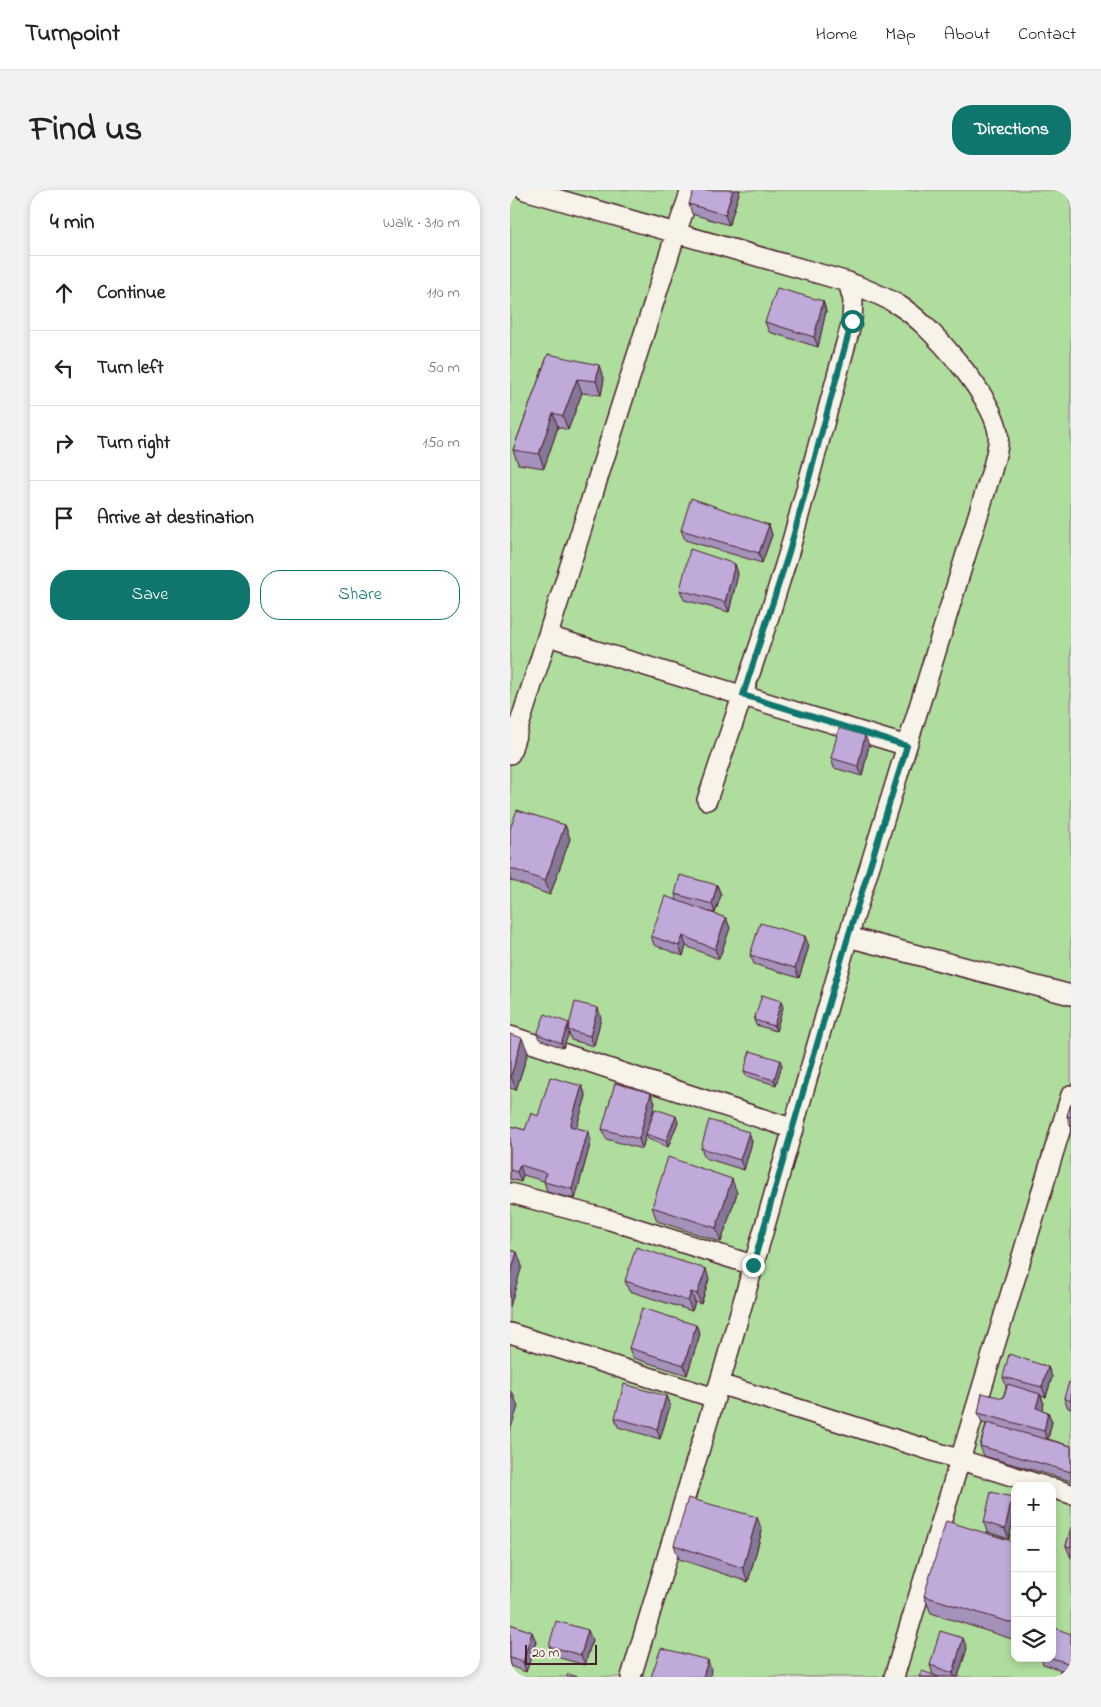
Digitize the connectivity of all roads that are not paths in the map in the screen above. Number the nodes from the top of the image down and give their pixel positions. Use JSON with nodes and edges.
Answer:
{"nodes":[{"id":1,"x":525,"y":190,"type":"edge"},
{"id":2,"x":691,"y":190,"type":"edge"},
{"id":3,"x":676,"y":233,"type":"junction"},
{"id":4,"x":848,"y":282,"type":"junction"},
{"id":5,"x":548,"y":636,"type":"junction"},
{"id":6,"x":743,"y":695,"type":"junction"},
{"id":7,"x":907,"y":746,"type":"junction"},
{"id":8,"x":510,"y":754,"type":"edge"},
{"id":9,"x":707,"y":800,"type":"dead end"},
{"id":10,"x":848,"y":937,"type":"junction"},
{"id":11,"x":1071,"y":995,"type":"edge"},
{"id":12,"x":510,"y":1036,"type":"edge"},
{"id":13,"x":1071,"y":1095,"type":"edge"},
{"id":14,"x":794,"y":1129,"type":"junction"},
{"id":15,"x":510,"y":1193,"type":"edge"},
{"id":16,"x":753,"y":1265,"type":"junction"},
{"id":17,"x":510,"y":1333,"type":"edge"},
{"id":18,"x":717,"y":1391,"type":"junction"},
{"id":19,"x":1030,"y":1482,"type":"edge"},
{"id":20,"x":1056,"y":1489,"type":"edge"},
{"id":21,"x":1071,"y":1494,"type":"edge"},
{"id":22,"x":632,"y":1677,"type":"edge"},
{"id":23,"x":894,"y":1677,"type":"edge"}],
"edges":[{"from":1,"to":3,"type":"street"},
{"from":2,"to":3,"type":"street"},
{"from":3,"to":4,"type":"street"},
{"from":3,"to":5,"type":"street"},
{"from":4,"to":6,"type":"street"},
{"from":4,"to":7,"type":"street"},
{"from":5,"to":6,"type":"street"},
{"from":5,"to":8,"type":"street"},
{"from":6,"to":7,"type":"street"},
{"from":6,"to":9,"type":"street"},
{"from":7,"to":10,"type":"street"},
{"from":10,"to":11,"type":"street"},
{"from":10,"to":14,"type":"street"},
{"from":12,"to":14,"type":"street"},
{"from":13,"to":23,"type":"street"},
{"from":14,"to":16,"type":"street"},
{"from":15,"to":16,"type":"street"},
{"from":16,"to":18,"type":"street"},
{"from":17,"to":18,"type":"street"},
{"from":18,"to":19,"type":"street"},
{"from":18,"to":22,"type":"street"},
{"from":20,"to":21,"type":"street"}]}
